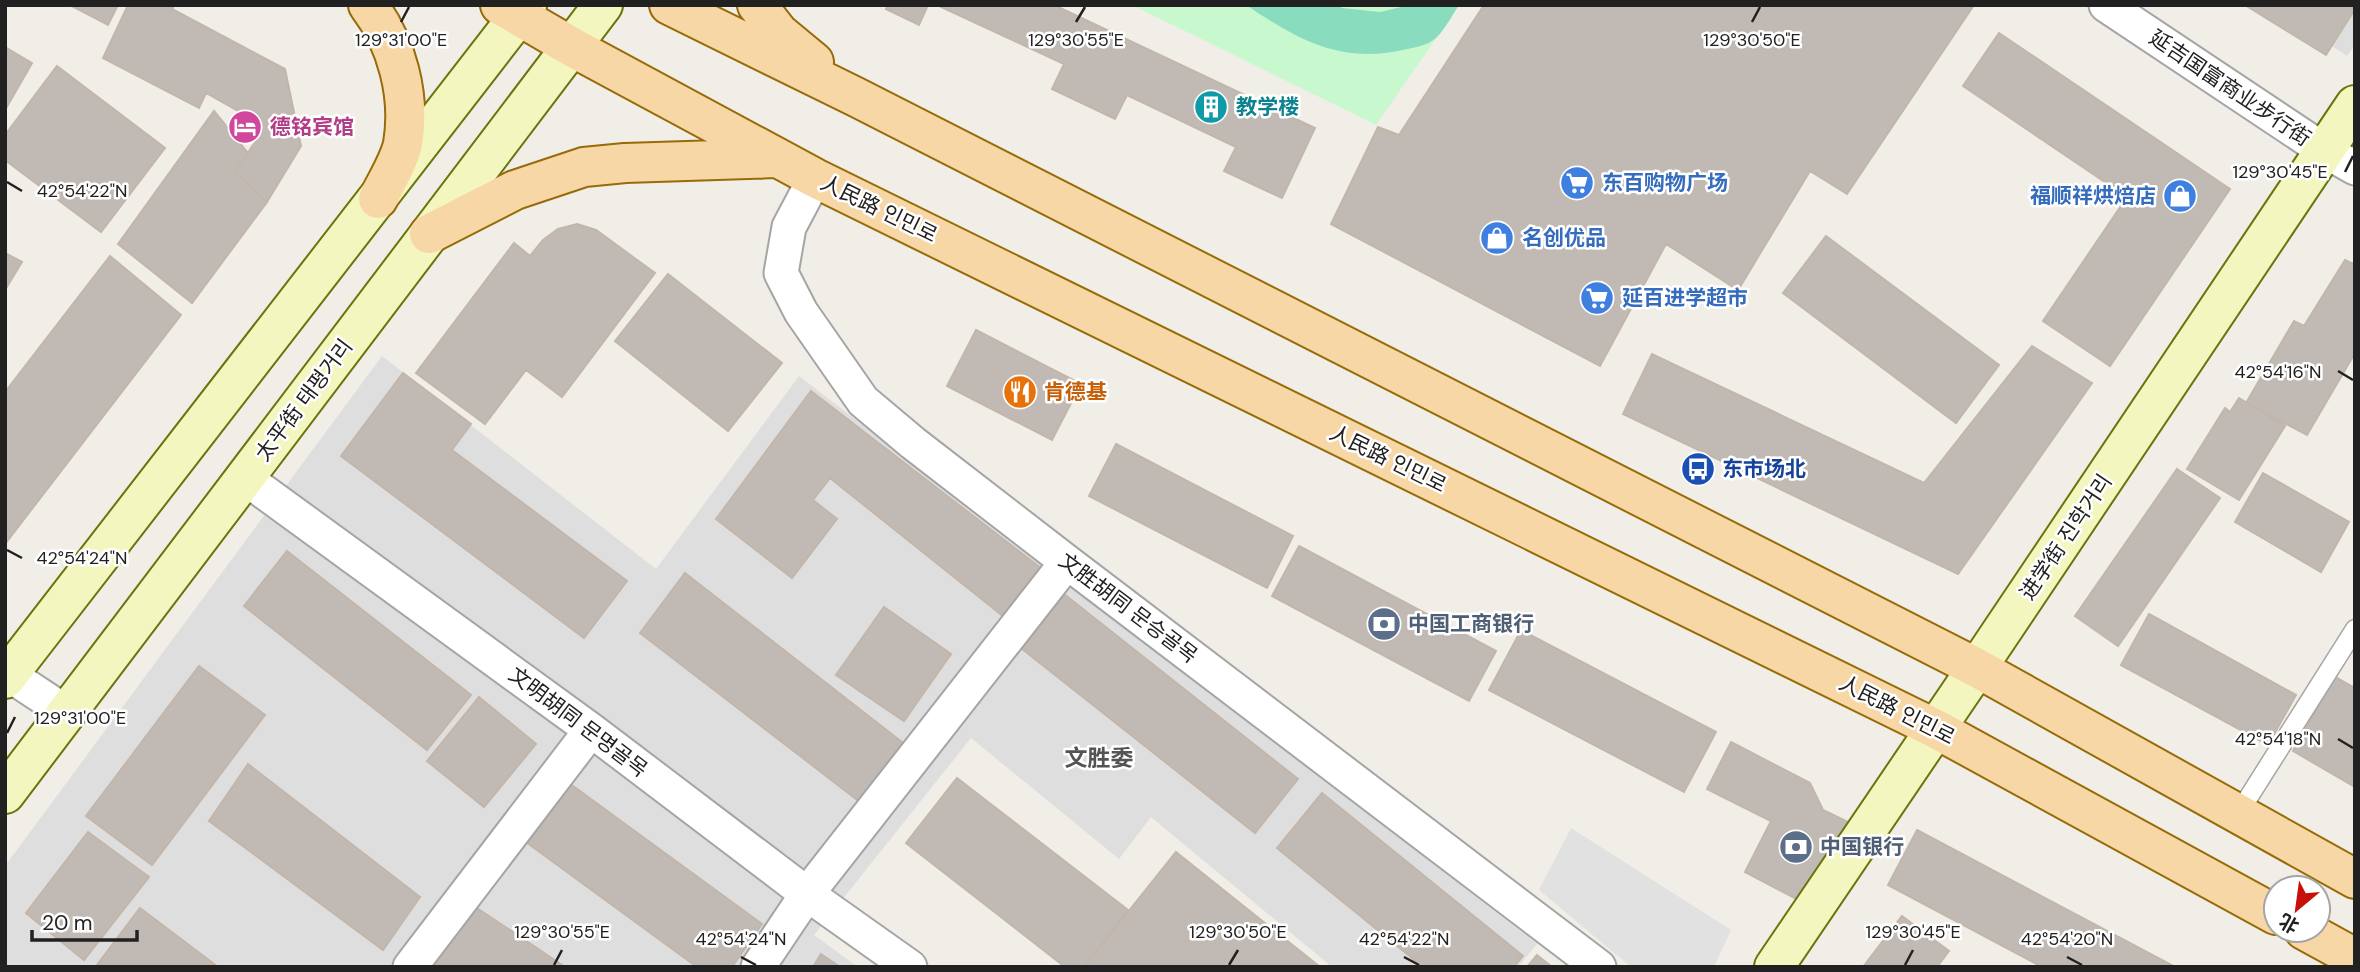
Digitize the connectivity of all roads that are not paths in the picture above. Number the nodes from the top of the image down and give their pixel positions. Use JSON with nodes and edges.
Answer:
{"nodes":[{"id":1,"x":368,"y":5,"type":"edge"},
{"id":2,"x":603,"y":5,"type":"edge"},
{"id":3,"x":668,"y":5,"type":"edge"},
{"id":4,"x":757,"y":5,"type":"edge"},
{"id":5,"x":2106,"y":5,"type":"edge"},
{"id":6,"x":515,"y":8,"type":"edge"},
{"id":7,"x":572,"y":47,"type":"junction"},
{"id":8,"x":856,"y":97,"type":"junction"},
{"id":9,"x":2355,"y":105,"type":"edge"},
{"id":10,"x":778,"y":158,"type":"junction"},
{"id":11,"x":2340,"y":160,"type":"edge"},
{"id":12,"x":815,"y":177,"type":"junction"},
{"id":13,"x":378,"y":199,"type":"junction"},
{"id":14,"x":429,"y":234,"type":"junction"},
{"id":15,"x":245,"y":478,"type":"junction"},
{"id":16,"x":1067,"y":562,"type":"junction"},
{"id":17,"x":2355,"y":629,"type":"edge"},
{"id":18,"x":1977,"y":668,"type":"junction"},
{"id":19,"x":6,"y":675,"type":"edge"},
{"id":20,"x":67,"y":713,"type":"junction"},
{"id":21,"x":1936,"y":729,"type":"junction"},
{"id":22,"x":591,"y":730,"type":"junction"},
{"id":23,"x":5,"y":794,"type":"edge"},
{"id":24,"x":2238,"y":814,"type":"junction"},
{"id":25,"x":2355,"y":879,"type":"edge"},
{"id":26,"x":807,"y":894,"type":"junction"},
{"id":27,"x":2262,"y":907,"type":"edge"},
{"id":28,"x":2330,"y":944,"type":"edge"},
{"id":29,"x":2355,"y":958,"type":"edge"},
{"id":30,"x":410,"y":967,"type":"edge"},
{"id":31,"x":758,"y":967,"type":"edge"},
{"id":32,"x":910,"y":967,"type":"edge"},
{"id":33,"x":1599,"y":967,"type":"edge"},
{"id":34,"x":1774,"y":967,"type":"edge"}],
"edges":[{"from":1,"to":13,"type":"main road"},
{"from":2,"to":7,"type":"main road","name":"太平街 태평거리"},
{"from":3,"to":8,"type":"main road"},
{"from":4,"to":8,"type":"main road"},
{"from":5,"to":11,"type":"street","name":"延吉国富商业步行街"},
{"from":6,"to":7,"type":"main road","name":"人民路 인민로"},
{"from":6,"to":13,"type":"main road"},
{"from":7,"to":10,"type":"main road","name":"人民路 인민로"},
{"from":7,"to":14,"type":"main road","name":"太平街 태평거리"},
{"from":8,"to":18,"type":"main road"},
{"from":9,"to":11,"type":"main road","name":"进学街 진학거리"},
{"from":10,"to":12,"type":"main road","name":"人民路 인민로"},
{"from":10,"to":14,"type":"main road"},
{"from":11,"to":18,"type":"main road","name":"进学街 진학거리"},
{"from":12,"to":16,"type":"street","name":"文胜胡同 문승골목"},
{"from":12,"to":21,"type":"main road","name":"人民路 인민로"},
{"from":13,"to":19,"type":"main road"},
{"from":14,"to":15,"type":"main road","name":"太平街 태평거리"},
{"from":15,"to":20,"type":"main road","name":"太平街 태평거리"},
{"from":15,"to":22,"type":"street","name":"文明胡同 문명골목"},
{"from":16,"to":26,"type":"street"},
{"from":16,"to":33,"type":"street","name":"文胜胡同 문승골목"},
{"from":17,"to":24,"type":"lane"},
{"from":18,"to":21,"type":"main road","name":"进学街 진학거리"},
{"from":18,"to":24,"type":"main road"},
{"from":19,"to":20,"type":"street"},
{"from":20,"to":23,"type":"main road","name":"太平街 태평거리"},
{"from":21,"to":27,"type":"main road","name":"人民路 인민로"},
{"from":21,"to":34,"type":"main road","name":"进学街 진학거리"},
{"from":22,"to":26,"type":"street","name":"文明胡同 문명골목"},
{"from":22,"to":30,"type":"street"},
{"from":24,"to":25,"type":"main road"},
{"from":26,"to":31,"type":"street"},
{"from":26,"to":32,"type":"street","name":"文明胡同 문명골목"},
{"from":28,"to":29,"type":"main road"}]}
